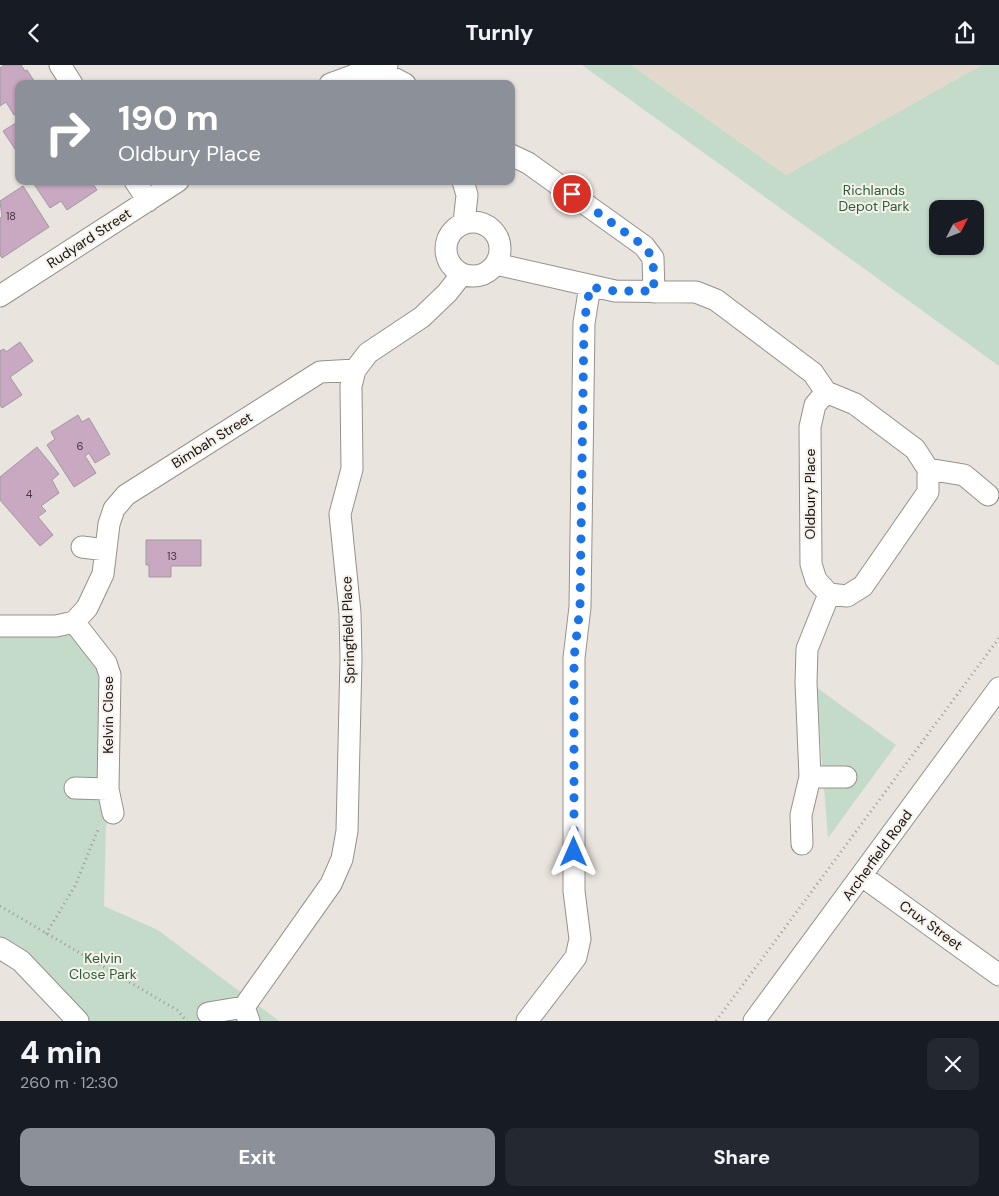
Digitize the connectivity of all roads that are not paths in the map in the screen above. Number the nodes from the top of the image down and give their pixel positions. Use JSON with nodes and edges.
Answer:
{"nodes":[{"id":1,"x":60,"y":65,"type":"edge"},
{"id":2,"x":384,"y":69,"type":"edge"},
{"id":3,"x":69,"y":80,"type":"edge"},
{"id":4,"x":341,"y":80,"type":"edge"},
{"id":5,"x":399,"y":80,"type":"edge"},
{"id":6,"x":515,"y":157,"type":"edge"},
{"id":7,"x":138,"y":185,"type":"edge"},
{"id":8,"x":172,"y":185,"type":"edge"},
{"id":9,"x":464,"y":185,"type":"edge"},
{"id":10,"x":148,"y":201,"type":"junction"},
{"id":11,"x":464,"y":223,"type":"junction"},
{"id":12,"x":496,"y":264,"type":"junction"},
{"id":13,"x":462,"y":274,"type":"junction"},
{"id":14,"x":590,"y":287,"type":"junction"},
{"id":15,"x":654,"y":291,"type":"junction"},
{"id":16,"x":0,"y":296,"type":"edge"},
{"id":17,"x":355,"y":370,"type":"junction"},
{"id":18,"x":826,"y":393,"type":"junction"},
{"id":19,"x":928,"y":469,"type":"junction"},
{"id":20,"x":988,"y":495,"type":"dead end"},
{"id":21,"x":82,"y":547,"type":"dead end"},
{"id":22,"x":106,"y":550,"type":"junction"},
{"id":23,"x":829,"y":594,"type":"junction"},
{"id":24,"x":74,"y":622,"type":"junction"},
{"id":25,"x":0,"y":626,"type":"edge"},
{"id":26,"x":999,"y":688,"type":"edge"},
{"id":27,"x":810,"y":777,"type":"junction"},
{"id":28,"x":846,"y":777,"type":"dead end"},
{"id":29,"x":76,"y":788,"type":"dead end"},
{"id":30,"x":108,"y":789,"type":"junction"},
{"id":31,"x":113,"y":813,"type":"road end"},
{"id":32,"x":802,"y":844,"type":"dead end"},
{"id":33,"x":862,"y":876,"type":"junction"},
{"id":34,"x":0,"y":948,"type":"edge"},
{"id":35,"x":999,"y":975,"type":"edge"},
{"id":36,"x":208,"y":1013,"type":"dead end"},
{"id":37,"x":247,"y":1014,"type":"edge"},
{"id":38,"x":78,"y":1021,"type":"edge"},
{"id":39,"x":526,"y":1021,"type":"edge"},
{"id":40,"x":754,"y":1021,"type":"edge"}],
"edges":[{"from":1,"to":3,"type":"street"},
{"from":2,"to":4,"type":"street"},
{"from":2,"to":5,"type":"street"},
{"from":6,"to":15,"type":"street"},
{"from":7,"to":10,"type":"street"},
{"from":8,"to":10,"type":"street","name":"Rudyard Street"},
{"from":9,"to":11,"type":"street"},
{"from":10,"to":16,"type":"street","name":"Rudyard Street"},
{"from":11,"to":12,"type":"street"},
{"from":11,"to":13,"type":"street"},
{"from":12,"to":13,"type":"street"},
{"from":12,"to":14,"type":"street"},
{"from":13,"to":17,"type":"street"},
{"from":14,"to":15,"type":"street"},
{"from":14,"to":39,"type":"street"},
{"from":15,"to":18,"type":"street"},
{"from":17,"to":22,"type":"street","name":"Bimbah Street"},
{"from":17,"to":37,"type":"street","name":"Springfield Place"},
{"from":18,"to":19,"type":"street"},
{"from":18,"to":23,"type":"street","name":"Oldbury Place"},
{"from":19,"to":20,"type":"street"},
{"from":19,"to":23,"type":"street"},
{"from":21,"to":22,"type":"street"},
{"from":22,"to":24,"type":"street","name":"Bimbah Street"},
{"from":23,"to":27,"type":"street"},
{"from":24,"to":25,"type":"street"},
{"from":24,"to":30,"type":"street","name":"Kelvin Close"},
{"from":26,"to":33,"type":"street","name":"Archerfield Road"},
{"from":27,"to":28,"type":"street"},
{"from":27,"to":32,"type":"street"},
{"from":29,"to":30,"type":"street"},
{"from":30,"to":31,"type":"street","name":"Kelvin Close"},
{"from":33,"to":35,"type":"street","name":"Crux Street"},
{"from":33,"to":40,"type":"street","name":"Archerfield Road"},
{"from":34,"to":38,"type":"street"},
{"from":36,"to":37,"type":"street","name":"Springfield Place"}]}
